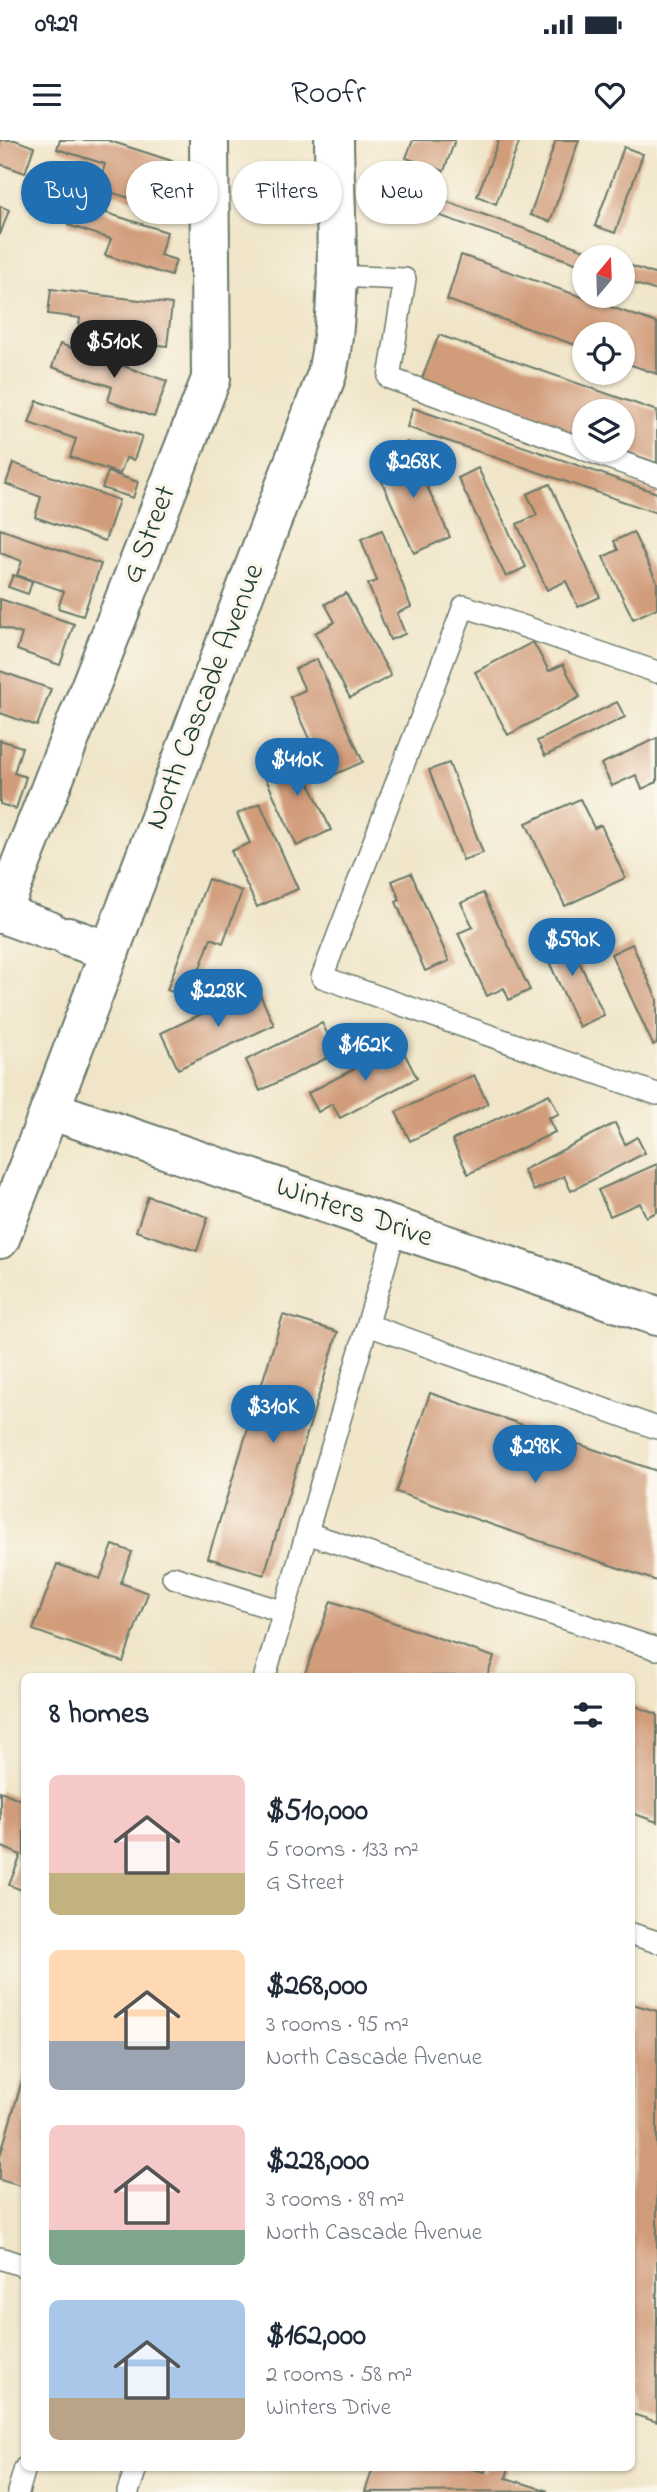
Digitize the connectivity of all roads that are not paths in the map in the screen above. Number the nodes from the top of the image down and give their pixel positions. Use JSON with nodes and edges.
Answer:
{"nodes":[{"id":1,"x":209,"y":140,"type":"edge"},
{"id":2,"x":334,"y":140,"type":"edge"},
{"id":3,"x":336,"y":276,"type":"junction"},
{"id":4,"x":572,"y":444,"type":"edge"},
{"id":5,"x":621,"y":462,"type":"edge"},
{"id":6,"x":657,"y":475,"type":"edge"},
{"id":7,"x":657,"y":672,"type":"edge"},
{"id":8,"x":0,"y":915,"type":"edge"},
{"id":9,"x":110,"y":951,"type":"junction"},
{"id":10,"x":657,"y":1094,"type":"edge"},
{"id":11,"x":50,"y":1110,"type":"junction"},
{"id":12,"x":396,"y":1227,"type":"junction"},
{"id":13,"x":0,"y":1239,"type":"edge"},
{"id":14,"x":657,"y":1316,"type":"edge"},
{"id":15,"x":368,"y":1325,"type":"junction"},
{"id":16,"x":657,"y":1428,"type":"edge"},
{"id":17,"x":307,"y":1532,"type":"junction"},
{"id":18,"x":173,"y":1577,"type":"dead end"},
{"id":19,"x":284,"y":1612,"type":"junction"},
{"id":20,"x":657,"y":1649,"type":"edge"},
{"id":21,"x":266,"y":1673,"type":"edge"},
{"id":22,"x":635,"y":1935,"type":"edge"},
{"id":23,"x":657,"y":1942,"type":"edge"},
{"id":24,"x":0,"y":2258,"type":"edge"},
{"id":25,"x":21,"y":2265,"type":"edge"},
{"id":26,"x":24,"y":2471,"type":"edge"},
{"id":27,"x":135,"y":2471,"type":"edge"},
{"id":28,"x":18,"y":2492,"type":"edge"},
{"id":29,"x":128,"y":2492,"type":"edge"}],
"edges":[{"from":1,"to":8,"type":"street","name":"G Street"},
{"from":2,"to":3,"type":"street","name":"North Cascade Avenue"},
{"from":3,"to":4,"type":"lane"},
{"from":3,"to":9,"type":"street","name":"North Cascade Avenue"},
{"from":5,"to":6,"type":"lane"},
{"from":7,"to":10,"type":"lane"},
{"from":8,"to":9,"type":"street"},
{"from":9,"to":11,"type":"street","name":"North Cascade Avenue"},
{"from":11,"to":12,"type":"street","name":"Winters Drive"},
{"from":11,"to":13,"type":"street","name":"North Cascade Avenue"},
{"from":12,"to":14,"type":"street","name":"Winters Drive"},
{"from":12,"to":15,"type":"lane"},
{"from":15,"to":16,"type":"lane"},
{"from":15,"to":17,"type":"lane"},
{"from":17,"to":19,"type":"lane"},
{"from":17,"to":20,"type":"lane"},
{"from":18,"to":19,"type":"lane"},
{"from":19,"to":21,"type":"lane"},
{"from":22,"to":23,"type":"lane"},
{"from":24,"to":25,"type":"lane"},
{"from":26,"to":28,"type":"lane"},
{"from":27,"to":29,"type":"lane"}]}
